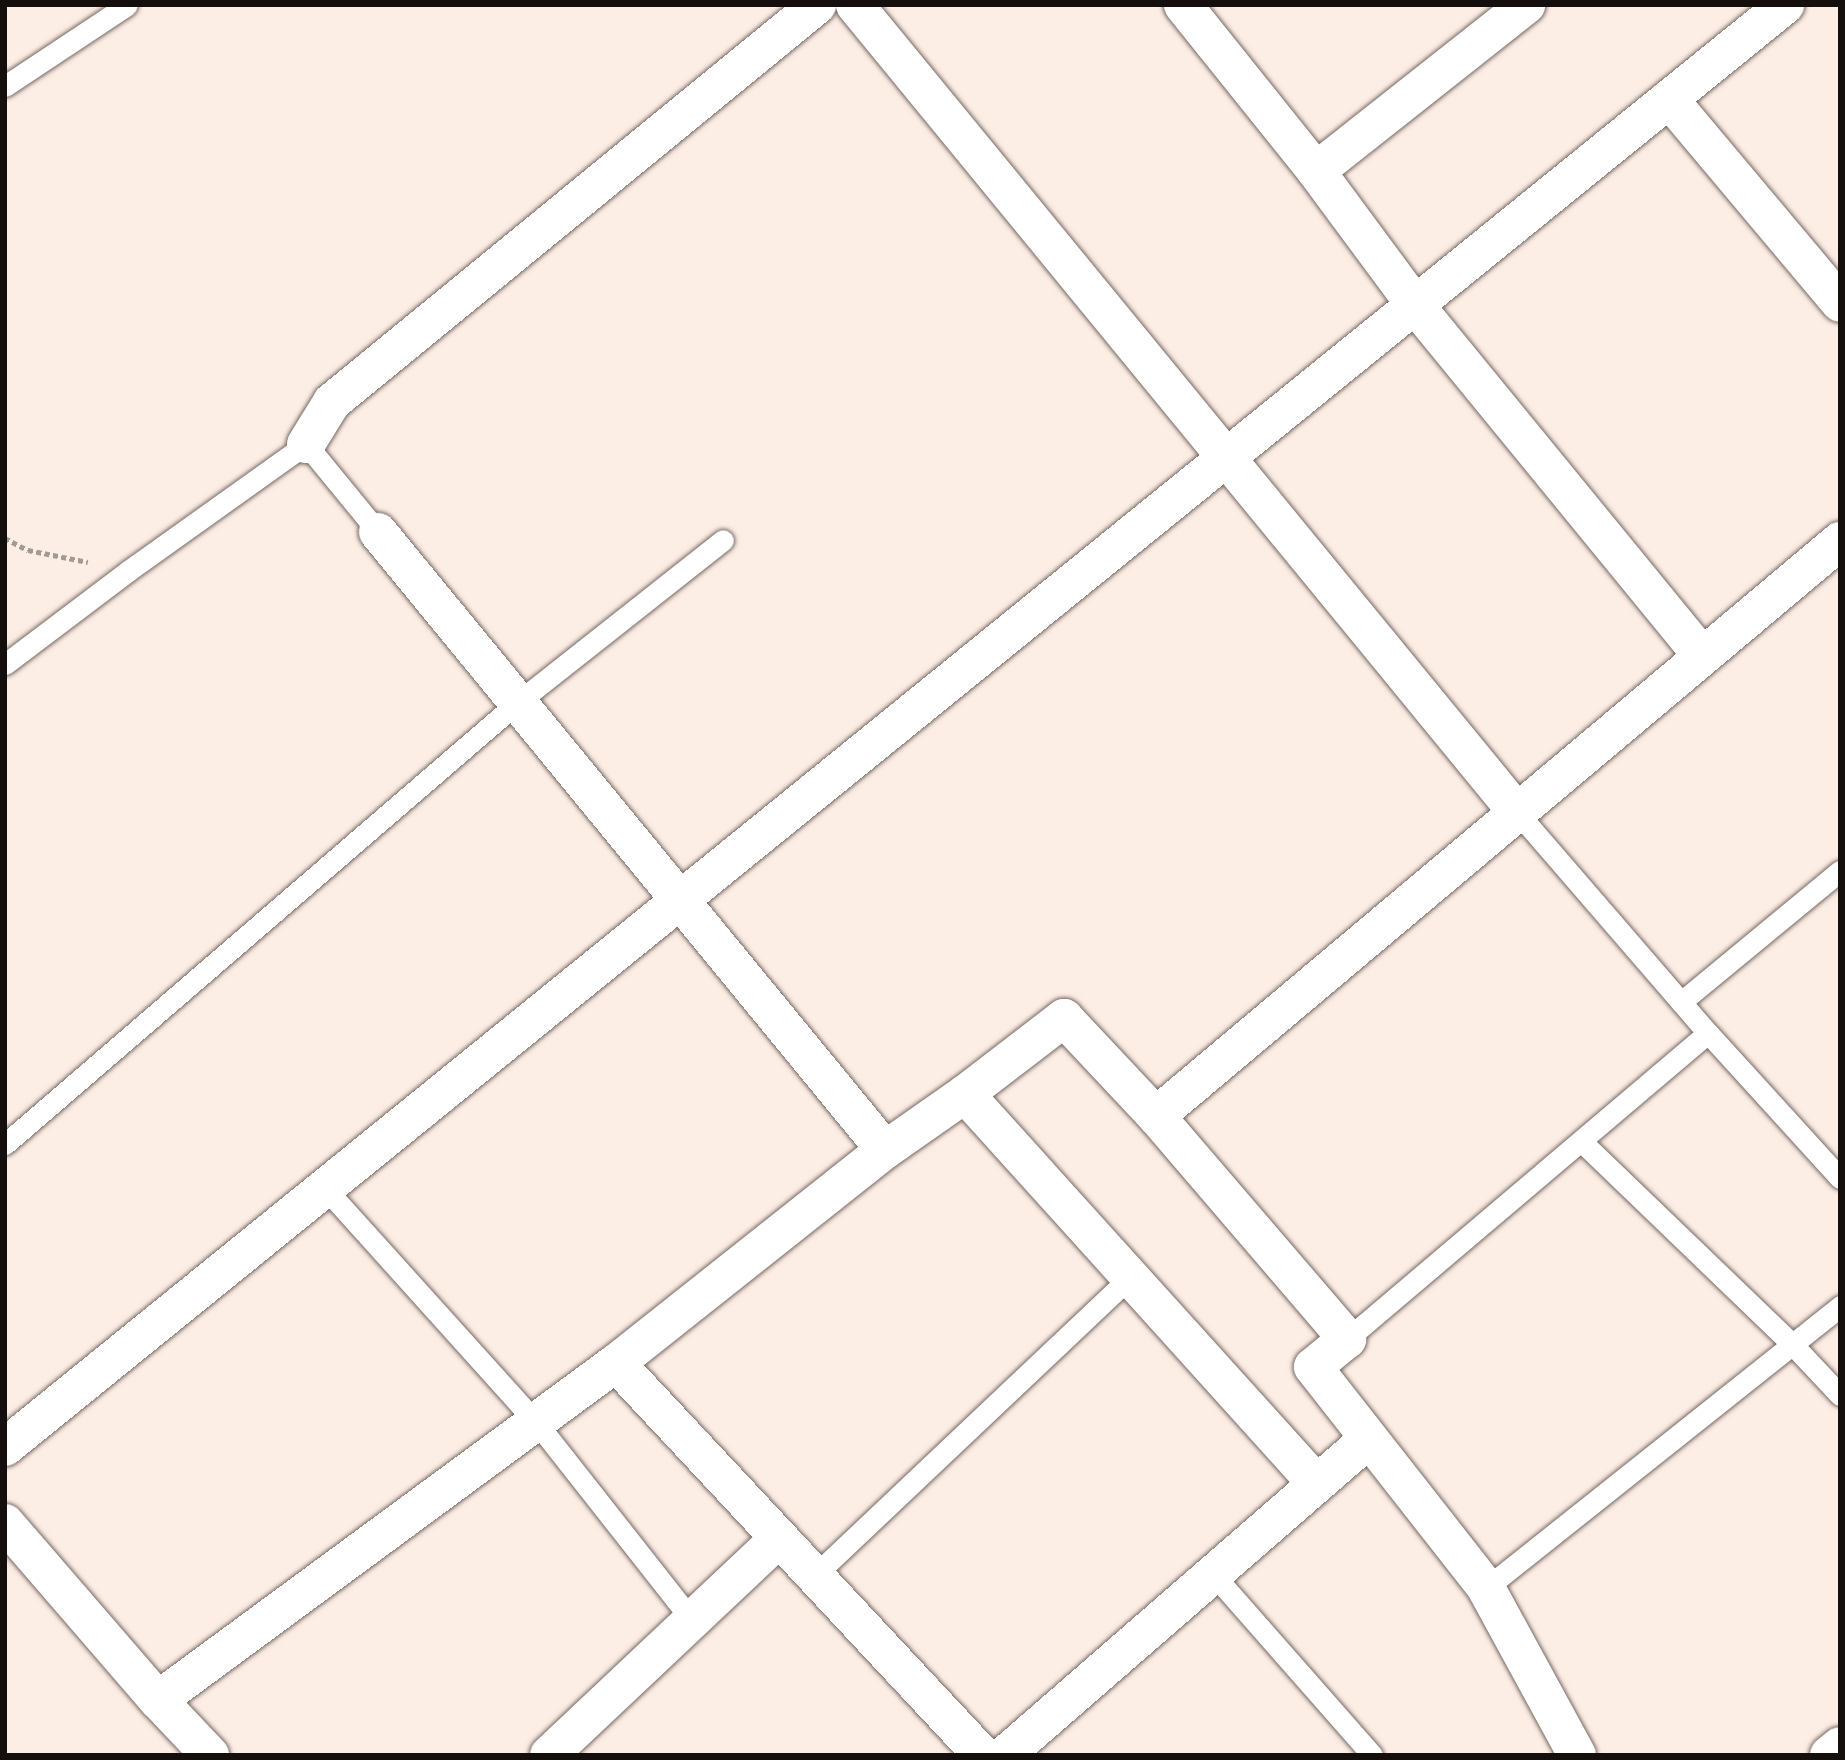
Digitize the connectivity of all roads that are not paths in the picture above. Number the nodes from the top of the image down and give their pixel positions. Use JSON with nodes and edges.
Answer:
{"nodes":[{"id":1,"x":127,"y":5,"type":"edge"},
{"id":2,"x":817,"y":5,"type":"edge"},
{"id":3,"x":855,"y":5,"type":"edge"},
{"id":4,"x":1183,"y":5,"type":"edge"},
{"id":5,"x":1526,"y":5,"type":"edge"},
{"id":6,"x":1785,"y":5,"type":"edge"},
{"id":7,"x":5,"y":86,"type":"edge"},
{"id":8,"x":1669,"y":99,"type":"junction"},
{"id":9,"x":1316,"y":171,"type":"junction"},
{"id":10,"x":1840,"y":303,"type":"edge"},
{"id":11,"x":1415,"y":305,"type":"junction"},
{"id":12,"x":306,"y":444,"type":"junction"},
{"id":13,"x":1225,"y":459,"type":"junction"},
{"id":14,"x":378,"y":532,"type":"joint"},
{"id":15,"x":723,"y":540,"type":"dead end"},
{"id":16,"x":1840,"y":541,"type":"edge"},
{"id":17,"x":1702,"y":656,"type":"junction"},
{"id":18,"x":5,"y":664,"type":"edge"},
{"id":19,"x":518,"y":702,"type":"junction"},
{"id":20,"x":1517,"y":812,"type":"junction"},
{"id":21,"x":1840,"y":871,"type":"edge"},
{"id":22,"x":680,"y":901,"type":"junction"},
{"id":23,"x":1681,"y":1002,"type":"junction"},
{"id":24,"x":1708,"y":1033,"type":"junction"},
{"id":25,"x":965,"y":1094,"type":"junction"},
{"id":26,"x":1156,"y":1116,"type":"junction"},
{"id":27,"x":1581,"y":1141,"type":"junction"},
{"id":28,"x":5,"y":1144,"type":"edge"},
{"id":29,"x":885,"y":1150,"type":"junction"},
{"id":30,"x":1840,"y":1178,"type":"edge"},
{"id":31,"x":325,"y":1188,"type":"junction"},
{"id":32,"x":1130,"y":1277,"type":"junction"},
{"id":33,"x":1840,"y":1306,"type":"edge"},
{"id":34,"x":1347,"y":1339,"type":"junction"},
{"id":35,"x":1793,"y":1345,"type":"junction"},
{"id":36,"x":616,"y":1363,"type":"junction"},
{"id":37,"x":1840,"y":1395,"type":"edge"},
{"id":38,"x":536,"y":1422,"type":"junction"},
{"id":39,"x":1369,"y":1438,"type":"junction"},
{"id":40,"x":5,"y":1447,"type":"edge"},
{"id":41,"x":1317,"y":1484,"type":"junction"},
{"id":42,"x":5,"y":1523,"type":"edge"},
{"id":43,"x":779,"y":1538,"type":"junction"},
{"id":44,"x":1213,"y":1574,"type":"junction"},
{"id":45,"x":814,"y":1576,"type":"junction"},
{"id":46,"x":1486,"y":1588,"type":"junction"},
{"id":47,"x":692,"y":1620,"type":"junction"},
{"id":48,"x":158,"y":1700,"type":"junction"},
{"id":49,"x":1840,"y":1746,"type":"edge"},
{"id":50,"x":210,"y":1755,"type":"edge"},
{"id":51,"x":549,"y":1755,"type":"edge"},
{"id":52,"x":982,"y":1755,"type":"edge"},
{"id":53,"x":1005,"y":1755,"type":"edge"},
{"id":54,"x":1372,"y":1755,"type":"edge"},
{"id":55,"x":1577,"y":1755,"type":"edge"},
{"id":56,"x":1829,"y":1755,"type":"edge"}],
"edges":[{"from":1,"to":7,"type":"lane"},
{"from":2,"to":12,"type":"street"},
{"from":3,"to":13,"type":"street"},
{"from":4,"to":9,"type":"street"},
{"from":5,"to":9,"type":"street"},
{"from":6,"to":8,"type":"street"},
{"from":8,"to":10,"type":"street"},
{"from":8,"to":11,"type":"street"},
{"from":9,"to":11,"type":"street"},
{"from":11,"to":13,"type":"street"},
{"from":11,"to":17,"type":"street"},
{"from":12,"to":14,"type":"lane"},
{"from":12,"to":18,"type":"lane"},
{"from":13,"to":20,"type":"street"},
{"from":13,"to":22,"type":"street"},
{"from":14,"to":19,"type":"street"},
{"from":15,"to":19,"type":"lane"},
{"from":16,"to":17,"type":"street"},
{"from":17,"to":20,"type":"street"},
{"from":19,"to":22,"type":"street"},
{"from":19,"to":28,"type":"lane"},
{"from":20,"to":23,"type":"lane"},
{"from":20,"to":26,"type":"street"},
{"from":21,"to":23,"type":"lane"},
{"from":22,"to":29,"type":"street"},
{"from":22,"to":31,"type":"street"},
{"from":23,"to":24,"type":"lane"},
{"from":24,"to":27,"type":"lane"},
{"from":24,"to":30,"type":"lane"},
{"from":25,"to":26,"type":"street"},
{"from":25,"to":29,"type":"street"},
{"from":25,"to":32,"type":"street"},
{"from":26,"to":34,"type":"street"},
{"from":27,"to":34,"type":"lane"},
{"from":27,"to":35,"type":"lane"},
{"from":29,"to":36,"type":"street"},
{"from":31,"to":38,"type":"lane"},
{"from":31,"to":40,"type":"street"},
{"from":32,"to":41,"type":"street"},
{"from":32,"to":45,"type":"lane"},
{"from":33,"to":35,"type":"lane"},
{"from":34,"to":39,"type":"street"},
{"from":35,"to":37,"type":"lane"},
{"from":35,"to":46,"type":"lane"},
{"from":36,"to":38,"type":"street"},
{"from":36,"to":43,"type":"street"},
{"from":38,"to":47,"type":"lane"},
{"from":38,"to":48,"type":"street"},
{"from":39,"to":41,"type":"street"},
{"from":39,"to":46,"type":"street"},
{"from":41,"to":44,"type":"street"},
{"from":42,"to":48,"type":"street"},
{"from":43,"to":45,"type":"street"},
{"from":43,"to":47,"type":"street"},
{"from":44,"to":53,"type":"street"},
{"from":44,"to":54,"type":"lane"},
{"from":45,"to":52,"type":"street"},
{"from":46,"to":55,"type":"street"},
{"from":47,"to":51,"type":"street"},
{"from":48,"to":50,"type":"street"},
{"from":49,"to":56,"type":"street"}]}
